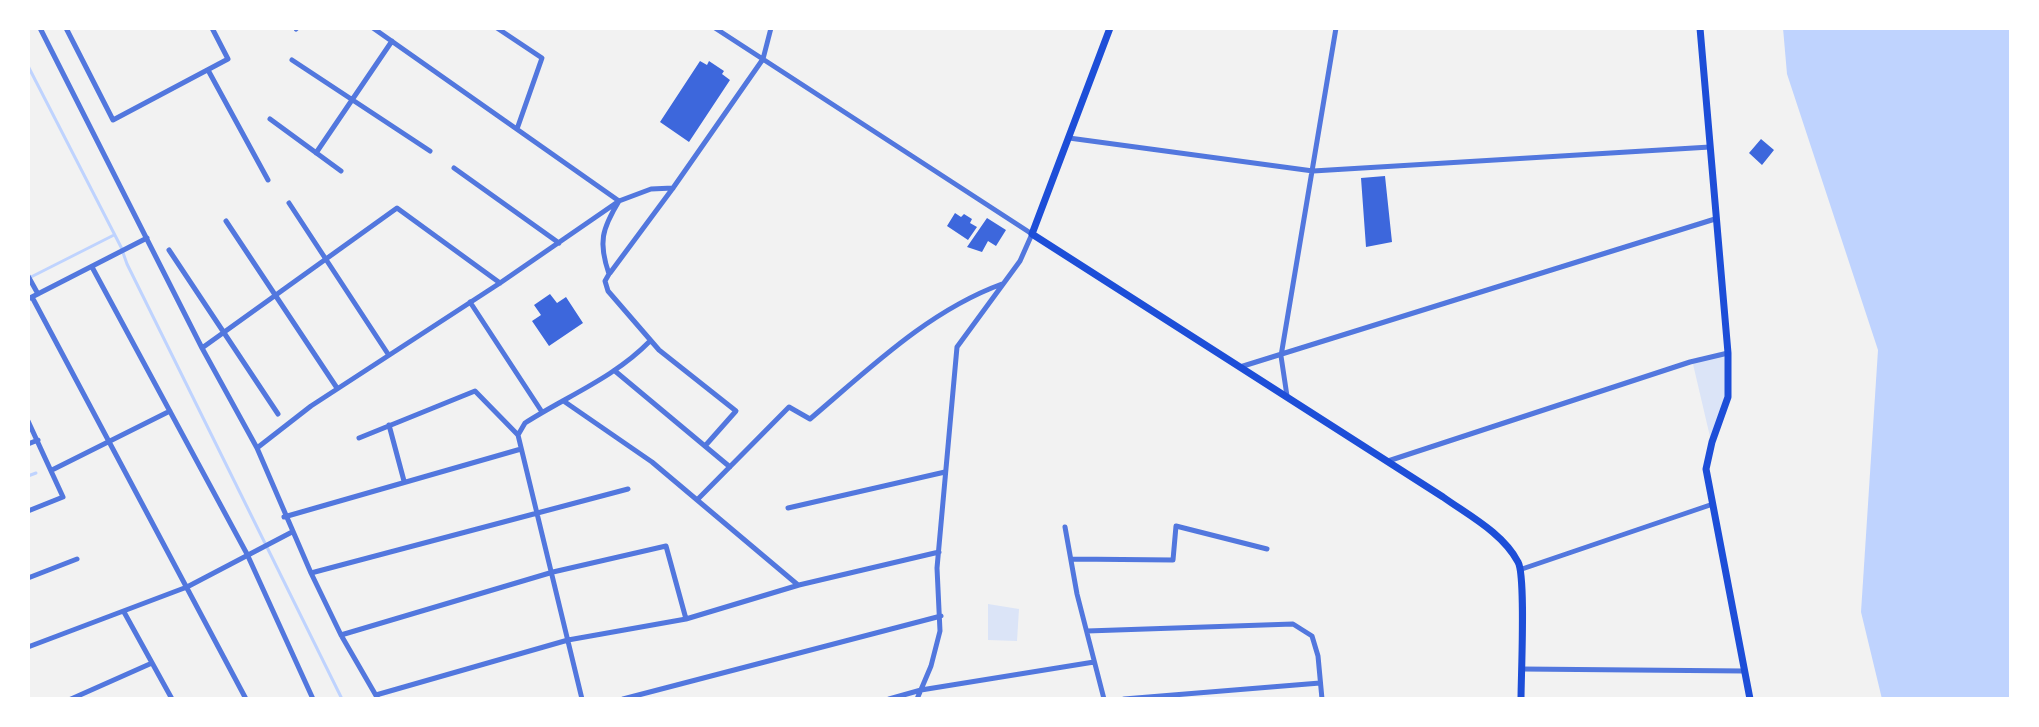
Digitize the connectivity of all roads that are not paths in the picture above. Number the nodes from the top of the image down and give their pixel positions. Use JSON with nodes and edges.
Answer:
{"nodes":[{"id":1,"x":40,"y":28,"type":"edge"},
{"id":2,"x":66,"y":28,"type":"edge"},
{"id":3,"x":212,"y":28,"type":"edge"},
{"id":4,"x":373,"y":28,"type":"edge"},
{"id":5,"x":497,"y":28,"type":"edge"},
{"id":6,"x":715,"y":28,"type":"edge"},
{"id":7,"x":771,"y":28,"type":"edge"},
{"id":8,"x":1110,"y":28,"type":"edge"},
{"id":9,"x":1336,"y":28,"type":"edge"},
{"id":10,"x":1700,"y":28,"type":"edge"},
{"id":11,"x":392,"y":41,"type":"junction"},
{"id":12,"x":763,"y":59,"type":"junction"},
{"id":13,"x":292,"y":60,"type":"dead end"},
{"id":14,"x":208,"y":70,"type":"junction"},
{"id":15,"x":352,"y":101,"type":"junction"},
{"id":16,"x":270,"y":119,"type":"dead end"},
{"id":17,"x":517,"y":129,"type":"junction"},
{"id":18,"x":1069,"y":138,"type":"junction"},
{"id":19,"x":1711,"y":147,"type":"junction"},
{"id":20,"x":430,"y":151,"type":"dead end"},
{"id":21,"x":316,"y":153,"type":"junction"},
{"id":22,"x":454,"y":168,"type":"dead end"},
{"id":23,"x":341,"y":171,"type":"dead end"},
{"id":24,"x":1313,"y":171,"type":"junction"},
{"id":25,"x":268,"y":180,"type":"dead end"},
{"id":26,"x":673,"y":188,"type":"junction"},
{"id":27,"x":619,"y":201,"type":"junction"},
{"id":28,"x":289,"y":203,"type":"dead end"},
{"id":29,"x":1715,"y":219,"type":"junction"},
{"id":30,"x":226,"y":221,"type":"dead end"},
{"id":31,"x":1032,"y":234,"type":"junction"},
{"id":32,"x":147,"y":238,"type":"junction"},
{"id":33,"x":559,"y":243,"type":"junction"},
{"id":34,"x":169,"y":250,"type":"dead end"},
{"id":35,"x":326,"y":259,"type":"junction"},
{"id":36,"x":92,"y":267,"type":"junction"},
{"id":37,"x":609,"y":274,"type":"junction"},
{"id":38,"x":28,"y":276,"type":"edge"},
{"id":39,"x":500,"y":283,"type":"junction"},
{"id":40,"x":1005,"y":283,"type":"junction"},
{"id":41,"x":34,"y":295,"type":"edge"},
{"id":42,"x":274,"y":295,"type":"junction"},
{"id":43,"x":470,"y":302,"type":"junction"},
{"id":44,"x":223,"y":332,"type":"junction"},
{"id":45,"x":650,"y":341,"type":"junction"},
{"id":46,"x":202,"y":348,"type":"junction"},
{"id":47,"x":1728,"y":353,"type":"junction"},
{"id":48,"x":388,"y":354,"type":"junction"},
{"id":49,"x":1281,"y":356,"type":"junction"},
{"id":50,"x":1239,"y":367,"type":"junction"},
{"id":51,"x":615,"y":371,"type":"junction"},
{"id":52,"x":337,"y":388,"type":"junction"},
{"id":53,"x":1287,"y":397,"type":"junction"},
{"id":54,"x":565,"y":402,"type":"junction"},
{"id":55,"x":170,"y":411,"type":"junction"},
{"id":56,"x":542,"y":412,"type":"junction"},
{"id":57,"x":278,"y":414,"type":"dead end"},
{"id":58,"x":28,"y":421,"type":"edge"},
{"id":59,"x":389,"y":425,"type":"junction"},
{"id":60,"x":518,"y":435,"type":"junction"},
{"id":61,"x":359,"y":438,"type":"dead end"},
{"id":62,"x":38,"y":440,"type":"junction"},
{"id":63,"x":111,"y":441,"type":"junction"},
{"id":64,"x":28,"y":444,"type":"edge"},
{"id":65,"x":705,"y":446,"type":"junction"},
{"id":66,"x":257,"y":448,"type":"junction"},
{"id":67,"x":521,"y":449,"type":"junction"},
{"id":68,"x":1388,"y":461,"type":"junction"},
{"id":69,"x":730,"y":467,"type":"junction"},
{"id":70,"x":52,"y":470,"type":"junction"},
{"id":71,"x":945,"y":472,"type":"junction"},
{"id":72,"x":404,"y":481,"type":"junction"},
{"id":73,"x":628,"y":489,"type":"dead end"},
{"id":74,"x":697,"y":500,"type":"junction"},
{"id":75,"x":1713,"y":504,"type":"junction"},
{"id":76,"x":788,"y":508,"type":"dead end"},
{"id":77,"x":28,"y":511,"type":"edge"},
{"id":78,"x":537,"y":513,"type":"junction"},
{"id":79,"x":284,"y":517,"type":"junction"},
{"id":80,"x":1065,"y":527,"type":"dead end"},
{"id":81,"x":292,"y":532,"type":"junction"},
{"id":82,"x":1267,"y":549,"type":"dead end"},
{"id":83,"x":939,"y":552,"type":"junction"},
{"id":84,"x":247,"y":554,"type":"junction"},
{"id":85,"x":77,"y":559,"type":"dead end"},
{"id":86,"x":1071,"y":559,"type":"junction"},
{"id":87,"x":1522,"y":569,"type":"junction"},
{"id":88,"x":553,"y":572,"type":"junction"},
{"id":89,"x":311,"y":573,"type":"junction"},
{"id":90,"x":28,"y":578,"type":"edge"},
{"id":91,"x":799,"y":585,"type":"junction"},
{"id":92,"x":187,"y":587,"type":"junction"},
{"id":93,"x":124,"y":612,"type":"junction"},
{"id":94,"x":941,"y":616,"type":"junction"},
{"id":95,"x":686,"y":619,"type":"junction"},
{"id":96,"x":1087,"y":631,"type":"junction"},
{"id":97,"x":341,"y":635,"type":"junction"},
{"id":98,"x":568,"y":640,"type":"junction"},
{"id":99,"x":28,"y":647,"type":"edge"},
{"id":100,"x":1094,"y":662,"type":"junction"},
{"id":101,"x":152,"y":663,"type":"junction"},
{"id":102,"x":1521,"y":669,"type":"junction"},
{"id":103,"x":1744,"y":671,"type":"junction"},
{"id":104,"x":1320,"y":683,"type":"junction"},
{"id":105,"x":921,"y":690,"type":"junction"},
{"id":106,"x":377,"y":697,"type":"edge"},
{"id":107,"x":71,"y":699,"type":"edge"},
{"id":108,"x":172,"y":699,"type":"edge"},
{"id":109,"x":246,"y":699,"type":"edge"},
{"id":110,"x":313,"y":699,"type":"edge"},
{"id":111,"x":582,"y":699,"type":"edge"},
{"id":112,"x":623,"y":699,"type":"edge"},
{"id":113,"x":889,"y":699,"type":"edge"},
{"id":114,"x":917,"y":699,"type":"edge"},
{"id":115,"x":1104,"y":699,"type":"edge"},
{"id":116,"x":1124,"y":699,"type":"edge"},
{"id":117,"x":1322,"y":699,"type":"edge"},
{"id":118,"x":1521,"y":699,"type":"edge"},
{"id":119,"x":1750,"y":699,"type":"edge"}],
"edges":[{"from":1,"to":32,"type":"street"},
{"from":2,"to":14,"type":"street"},
{"from":3,"to":14,"type":"street"},
{"from":4,"to":11,"type":"street"},
{"from":5,"to":17,"type":"street"},
{"from":6,"to":12,"type":"street"},
{"from":7,"to":12,"type":"street"},
{"from":8,"to":18,"type":"main road"},
{"from":9,"to":24,"type":"street"},
{"from":10,"to":19,"type":"main road"},
{"from":11,"to":15,"type":"street"},
{"from":11,"to":17,"type":"street"},
{"from":12,"to":26,"type":"street"},
{"from":12,"to":31,"type":"street"},
{"from":13,"to":15,"type":"street"},
{"from":14,"to":25,"type":"street"},
{"from":15,"to":20,"type":"street"},
{"from":15,"to":21,"type":"street"},
{"from":16,"to":21,"type":"street"},
{"from":17,"to":27,"type":"street"},
{"from":18,"to":24,"type":"street"},
{"from":18,"to":31,"type":"main road"},
{"from":19,"to":24,"type":"street"},
{"from":19,"to":29,"type":"main road"},
{"from":21,"to":23,"type":"street"},
{"from":22,"to":33,"type":"street"},
{"from":24,"to":49,"type":"street"},
{"from":26,"to":27,"type":"street"},
{"from":26,"to":37,"type":"street"},
{"from":27,"to":33,"type":"street"},
{"from":27,"to":37,"type":"street"},
{"from":28,"to":35,"type":"street"},
{"from":29,"to":47,"type":"main road"},
{"from":29,"to":49,"type":"street"},
{"from":30,"to":42,"type":"street"},
{"from":31,"to":40,"type":"street"},
{"from":31,"to":50,"type":"main road"},
{"from":32,"to":36,"type":"street"},
{"from":32,"to":46,"type":"street"},
{"from":33,"to":39,"type":"street"},
{"from":34,"to":44,"type":"street"},
{"from":35,"to":39,"type":"street"},
{"from":35,"to":42,"type":"street"},
{"from":35,"to":48,"type":"street"},
{"from":36,"to":41,"type":"street"},
{"from":36,"to":55,"type":"street"},
{"from":37,"to":45,"type":"street"},
{"from":38,"to":41,"type":"street"},
{"from":39,"to":43,"type":"street"},
{"from":40,"to":69,"type":"street"},
{"from":40,"to":71,"type":"street"},
{"from":41,"to":63,"type":"street"},
{"from":42,"to":44,"type":"street"},
{"from":42,"to":52,"type":"street"},
{"from":43,"to":48,"type":"street"},
{"from":43,"to":56,"type":"street"},
{"from":44,"to":46,"type":"street"},
{"from":44,"to":57,"type":"street"},
{"from":45,"to":51,"type":"street"},
{"from":45,"to":65,"type":"street"},
{"from":46,"to":66,"type":"street"},
{"from":47,"to":68,"type":"street"},
{"from":47,"to":75,"type":"main road"},
{"from":48,"to":52,"type":"street"},
{"from":49,"to":50,"type":"street"},
{"from":49,"to":53,"type":"street"},
{"from":50,"to":53,"type":"main road"},
{"from":51,"to":54,"type":"street"},
{"from":51,"to":65,"type":"street"},
{"from":52,"to":66,"type":"street"},
{"from":53,"to":68,"type":"main road"},
{"from":54,"to":56,"type":"street"},
{"from":54,"to":74,"type":"street"},
{"from":55,"to":63,"type":"street"},
{"from":55,"to":84,"type":"street"},
{"from":56,"to":60,"type":"street"},
{"from":58,"to":62,"type":"street"},
{"from":59,"to":60,"type":"street"},
{"from":59,"to":61,"type":"street"},
{"from":59,"to":72,"type":"street"},
{"from":60,"to":67,"type":"street"},
{"from":62,"to":64,"type":"street"},
{"from":62,"to":70,"type":"street"},
{"from":63,"to":70,"type":"street"},
{"from":63,"to":92,"type":"street"},
{"from":65,"to":69,"type":"street"},
{"from":66,"to":79,"type":"street"},
{"from":67,"to":72,"type":"street"},
{"from":67,"to":78,"type":"street"},
{"from":68,"to":87,"type":"main road"},
{"from":69,"to":74,"type":"street"},
{"from":70,"to":77,"type":"street"},
{"from":71,"to":76,"type":"street"},
{"from":71,"to":83,"type":"street"},
{"from":72,"to":79,"type":"street"},
{"from":73,"to":78,"type":"street"},
{"from":74,"to":91,"type":"street"},
{"from":75,"to":87,"type":"street"},
{"from":75,"to":103,"type":"main road"},
{"from":78,"to":88,"type":"street"},
{"from":78,"to":89,"type":"street"},
{"from":79,"to":81,"type":"street"},
{"from":80,"to":86,"type":"street"},
{"from":81,"to":84,"type":"street"},
{"from":81,"to":89,"type":"street"},
{"from":82,"to":86,"type":"street"},
{"from":83,"to":91,"type":"street"},
{"from":83,"to":94,"type":"street"},
{"from":84,"to":92,"type":"street"},
{"from":84,"to":110,"type":"street"},
{"from":85,"to":90,"type":"street"},
{"from":86,"to":96,"type":"street"},
{"from":87,"to":102,"type":"main road"},
{"from":88,"to":95,"type":"street"},
{"from":88,"to":97,"type":"street"},
{"from":88,"to":98,"type":"street"},
{"from":89,"to":97,"type":"street"},
{"from":91,"to":95,"type":"street"},
{"from":92,"to":93,"type":"street"},
{"from":92,"to":109,"type":"street"},
{"from":93,"to":99,"type":"street"},
{"from":93,"to":101,"type":"street"},
{"from":94,"to":105,"type":"street"},
{"from":94,"to":112,"type":"street"},
{"from":95,"to":98,"type":"street"},
{"from":96,"to":100,"type":"street"},
{"from":96,"to":104,"type":"street"},
{"from":97,"to":106,"type":"street"},
{"from":98,"to":106,"type":"street"},
{"from":98,"to":111,"type":"street"},
{"from":100,"to":105,"type":"street"},
{"from":100,"to":115,"type":"street"},
{"from":101,"to":107,"type":"street"},
{"from":101,"to":108,"type":"street"},
{"from":102,"to":103,"type":"street"},
{"from":102,"to":118,"type":"main road"},
{"from":103,"to":119,"type":"main road"},
{"from":104,"to":116,"type":"street"},
{"from":104,"to":117,"type":"street"},
{"from":105,"to":113,"type":"street"},
{"from":105,"to":114,"type":"street"}]}
